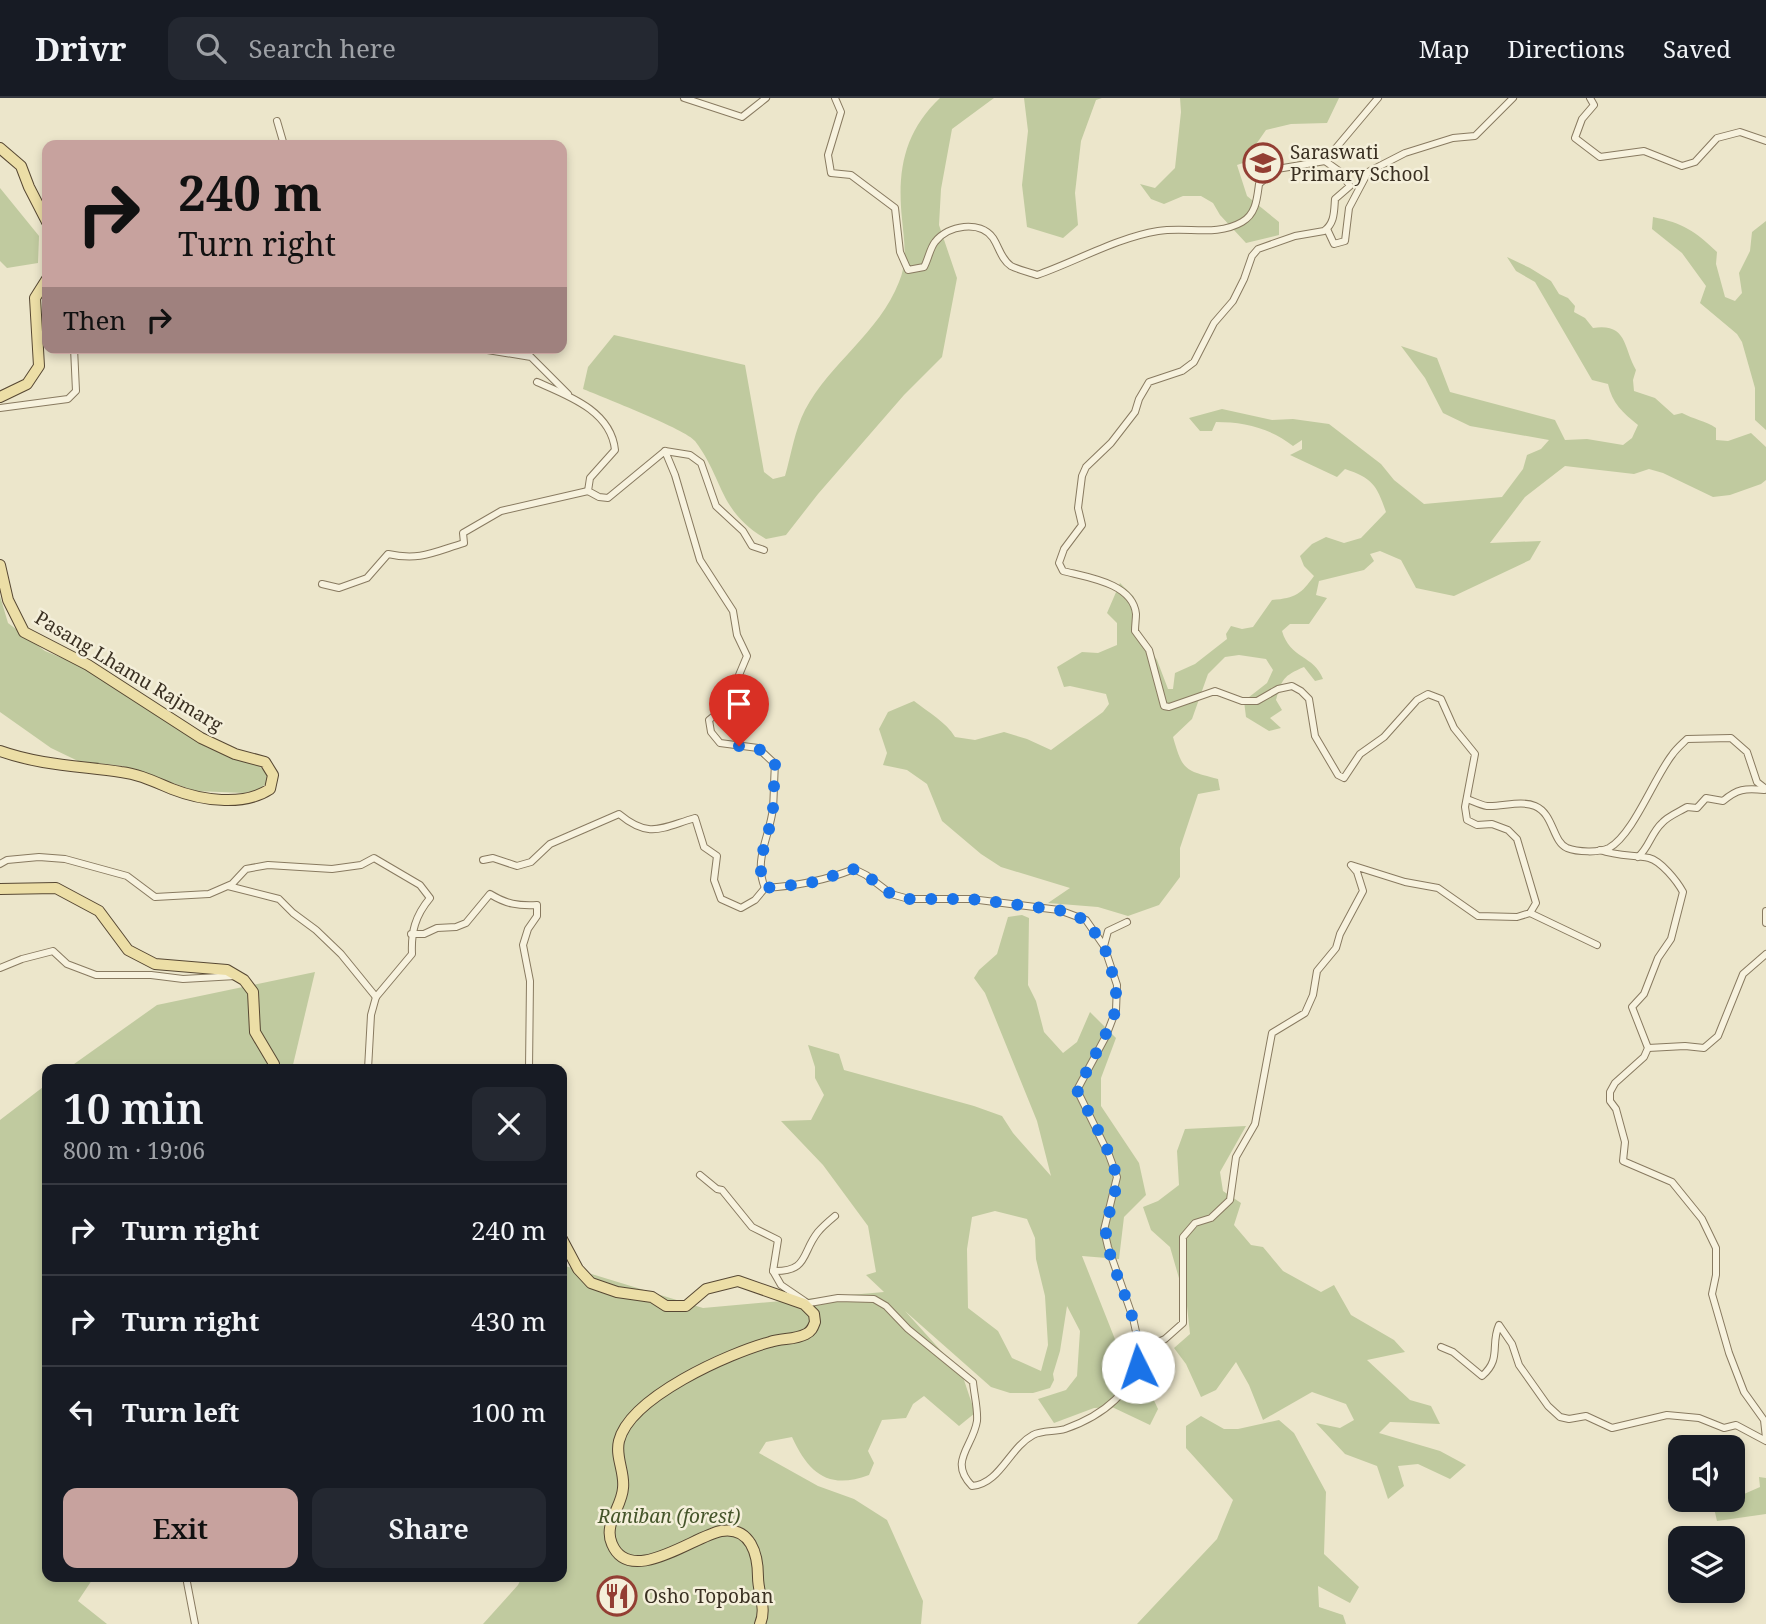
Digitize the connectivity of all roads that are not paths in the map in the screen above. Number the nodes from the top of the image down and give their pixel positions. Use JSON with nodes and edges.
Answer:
{"nodes":[{"id":1,"x":684,"y":98,"type":"edge"},
{"id":2,"x":766,"y":98,"type":"edge"},
{"id":3,"x":835,"y":98,"type":"edge"},
{"id":4,"x":1378,"y":98,"type":"edge"},
{"id":5,"x":1513,"y":98,"type":"edge"},
{"id":6,"x":1590,"y":98,"type":"edge"},
{"id":7,"x":276,"y":121,"type":"dead end"},
{"id":8,"x":282,"y":140,"type":"edge"},
{"id":9,"x":1766,"y":141,"type":"edge"},
{"id":10,"x":0,"y":148,"type":"edge"},
{"id":11,"x":1325,"y":161,"type":"junction"},
{"id":12,"x":42,"y":212,"type":"edge"},
{"id":13,"x":1328,"y":229,"type":"junction"},
{"id":14,"x":42,"y":287,"type":"edge"},
{"id":15,"x":74,"y":354,"type":"edge"},
{"id":16,"x":512,"y":354,"type":"edge"},
{"id":17,"x":537,"y":382,"type":"dead end"},
{"id":18,"x":0,"y":397,"type":"edge"},
{"id":19,"x":572,"y":398,"type":"junction"},
{"id":20,"x":0,"y":408,"type":"edge"},
{"id":21,"x":665,"y":451,"type":"junction"},
{"id":22,"x":588,"y":491,"type":"junction"},
{"id":23,"x":764,"y":551,"type":"dead end"},
{"id":24,"x":0,"y":565,"type":"edge"},
{"id":25,"x":322,"y":584,"type":"dead end"},
{"id":26,"x":0,"y":751,"type":"edge"},
{"id":27,"x":1765,"y":790,"type":"edge"},
{"id":28,"x":1467,"y":799,"type":"junction"},
{"id":29,"x":1600,"y":850,"type":"junction"},
{"id":30,"x":1637,"y":858,"type":"junction"},
{"id":31,"x":482,"y":860,"type":"dead end"},
{"id":32,"x":0,"y":864,"type":"edge"},
{"id":33,"x":228,"y":886,"type":"junction"},
{"id":34,"x":765,"y":888,"type":"junction"},
{"id":35,"x":0,"y":889,"type":"edge"},
{"id":36,"x":1766,"y":911,"type":"edge"},
{"id":37,"x":1530,"y":913,"type":"junction"},
{"id":38,"x":1127,"y":922,"type":"dead end"},
{"id":39,"x":1766,"y":923,"type":"edge"},
{"id":40,"x":411,"y":934,"type":"junction"},
{"id":41,"x":1597,"y":945,"type":"dead end"},
{"id":42,"x":1104,"y":946,"type":"junction"},
{"id":43,"x":1766,"y":954,"type":"edge"},
{"id":44,"x":0,"y":968,"type":"edge"},
{"id":45,"x":236,"y":976,"type":"junction"},
{"id":46,"x":376,"y":998,"type":"junction"},
{"id":47,"x":1648,"y":1048,"type":"junction"},
{"id":48,"x":274,"y":1064,"type":"edge"},
{"id":49,"x":369,"y":1064,"type":"edge"},
{"id":50,"x":530,"y":1064,"type":"edge"},
{"id":51,"x":700,"y":1175,"type":"dead end"},
{"id":52,"x":835,"y":1216,"type":"dead end"},
{"id":53,"x":567,"y":1248,"type":"edge"},
{"id":54,"x":773,"y":1271,"type":"junction"},
{"id":55,"x":806,"y":1303,"type":"junction"},
{"id":56,"x":1441,"y":1347,"type":"dead end"},
{"id":57,"x":1140,"y":1350,"type":"junction"},
{"id":58,"x":1766,"y":1439,"type":"edge"},
{"id":59,"x":187,"y":1582,"type":"edge"},
{"id":60,"x":195,"y":1624,"type":"edge"},
{"id":61,"x":760,"y":1624,"type":"edge"}],
"edges":[{"from":1,"to":2,"type":"street"},
{"from":3,"to":11,"type":"street"},
{"from":4,"to":11,"type":"street"},
{"from":5,"to":13,"type":"street"},
{"from":6,"to":9,"type":"street"},
{"from":7,"to":8,"type":"street"},
{"from":10,"to":12,"type":"main road"},
{"from":11,"to":13,"type":"street"},
{"from":13,"to":28,"type":"street"},
{"from":14,"to":18,"type":"main road"},
{"from":15,"to":20,"type":"street"},
{"from":16,"to":19,"type":"street"},
{"from":17,"to":19,"type":"street"},
{"from":19,"to":22,"type":"street"},
{"from":21,"to":22,"type":"street"},
{"from":21,"to":23,"type":"street"},
{"from":21,"to":34,"type":"street"},
{"from":22,"to":25,"type":"street"},
{"from":24,"to":26,"type":"main road","name":"Pasang Lhamu Rajmarg"},
{"from":27,"to":29,"type":"street"},
{"from":27,"to":30,"type":"street"},
{"from":28,"to":29,"type":"street"},
{"from":28,"to":37,"type":"street"},
{"from":29,"to":30,"type":"street"},
{"from":30,"to":47,"type":"street"},
{"from":31,"to":34,"type":"street"},
{"from":32,"to":33,"type":"street"},
{"from":33,"to":40,"type":"street"},
{"from":33,"to":46,"type":"street"},
{"from":34,"to":42,"type":"street"},
{"from":35,"to":45,"type":"main road"},
{"from":36,"to":39,"type":"street"},
{"from":37,"to":41,"type":"street"},
{"from":37,"to":57,"type":"street"},
{"from":38,"to":42,"type":"street"},
{"from":40,"to":46,"type":"street"},
{"from":40,"to":50,"type":"street"},
{"from":42,"to":57,"type":"street"},
{"from":43,"to":47,"type":"street"},
{"from":44,"to":45,"type":"street"},
{"from":45,"to":48,"type":"main road"},
{"from":46,"to":49,"type":"street"},
{"from":47,"to":58,"type":"street"},
{"from":51,"to":54,"type":"street"},
{"from":52,"to":54,"type":"street"},
{"from":53,"to":55,"type":"main road"},
{"from":54,"to":55,"type":"street"},
{"from":55,"to":57,"type":"street"},
{"from":55,"to":61,"type":"main road"},
{"from":56,"to":58,"type":"street"},
{"from":59,"to":60,"type":"street"}]}
